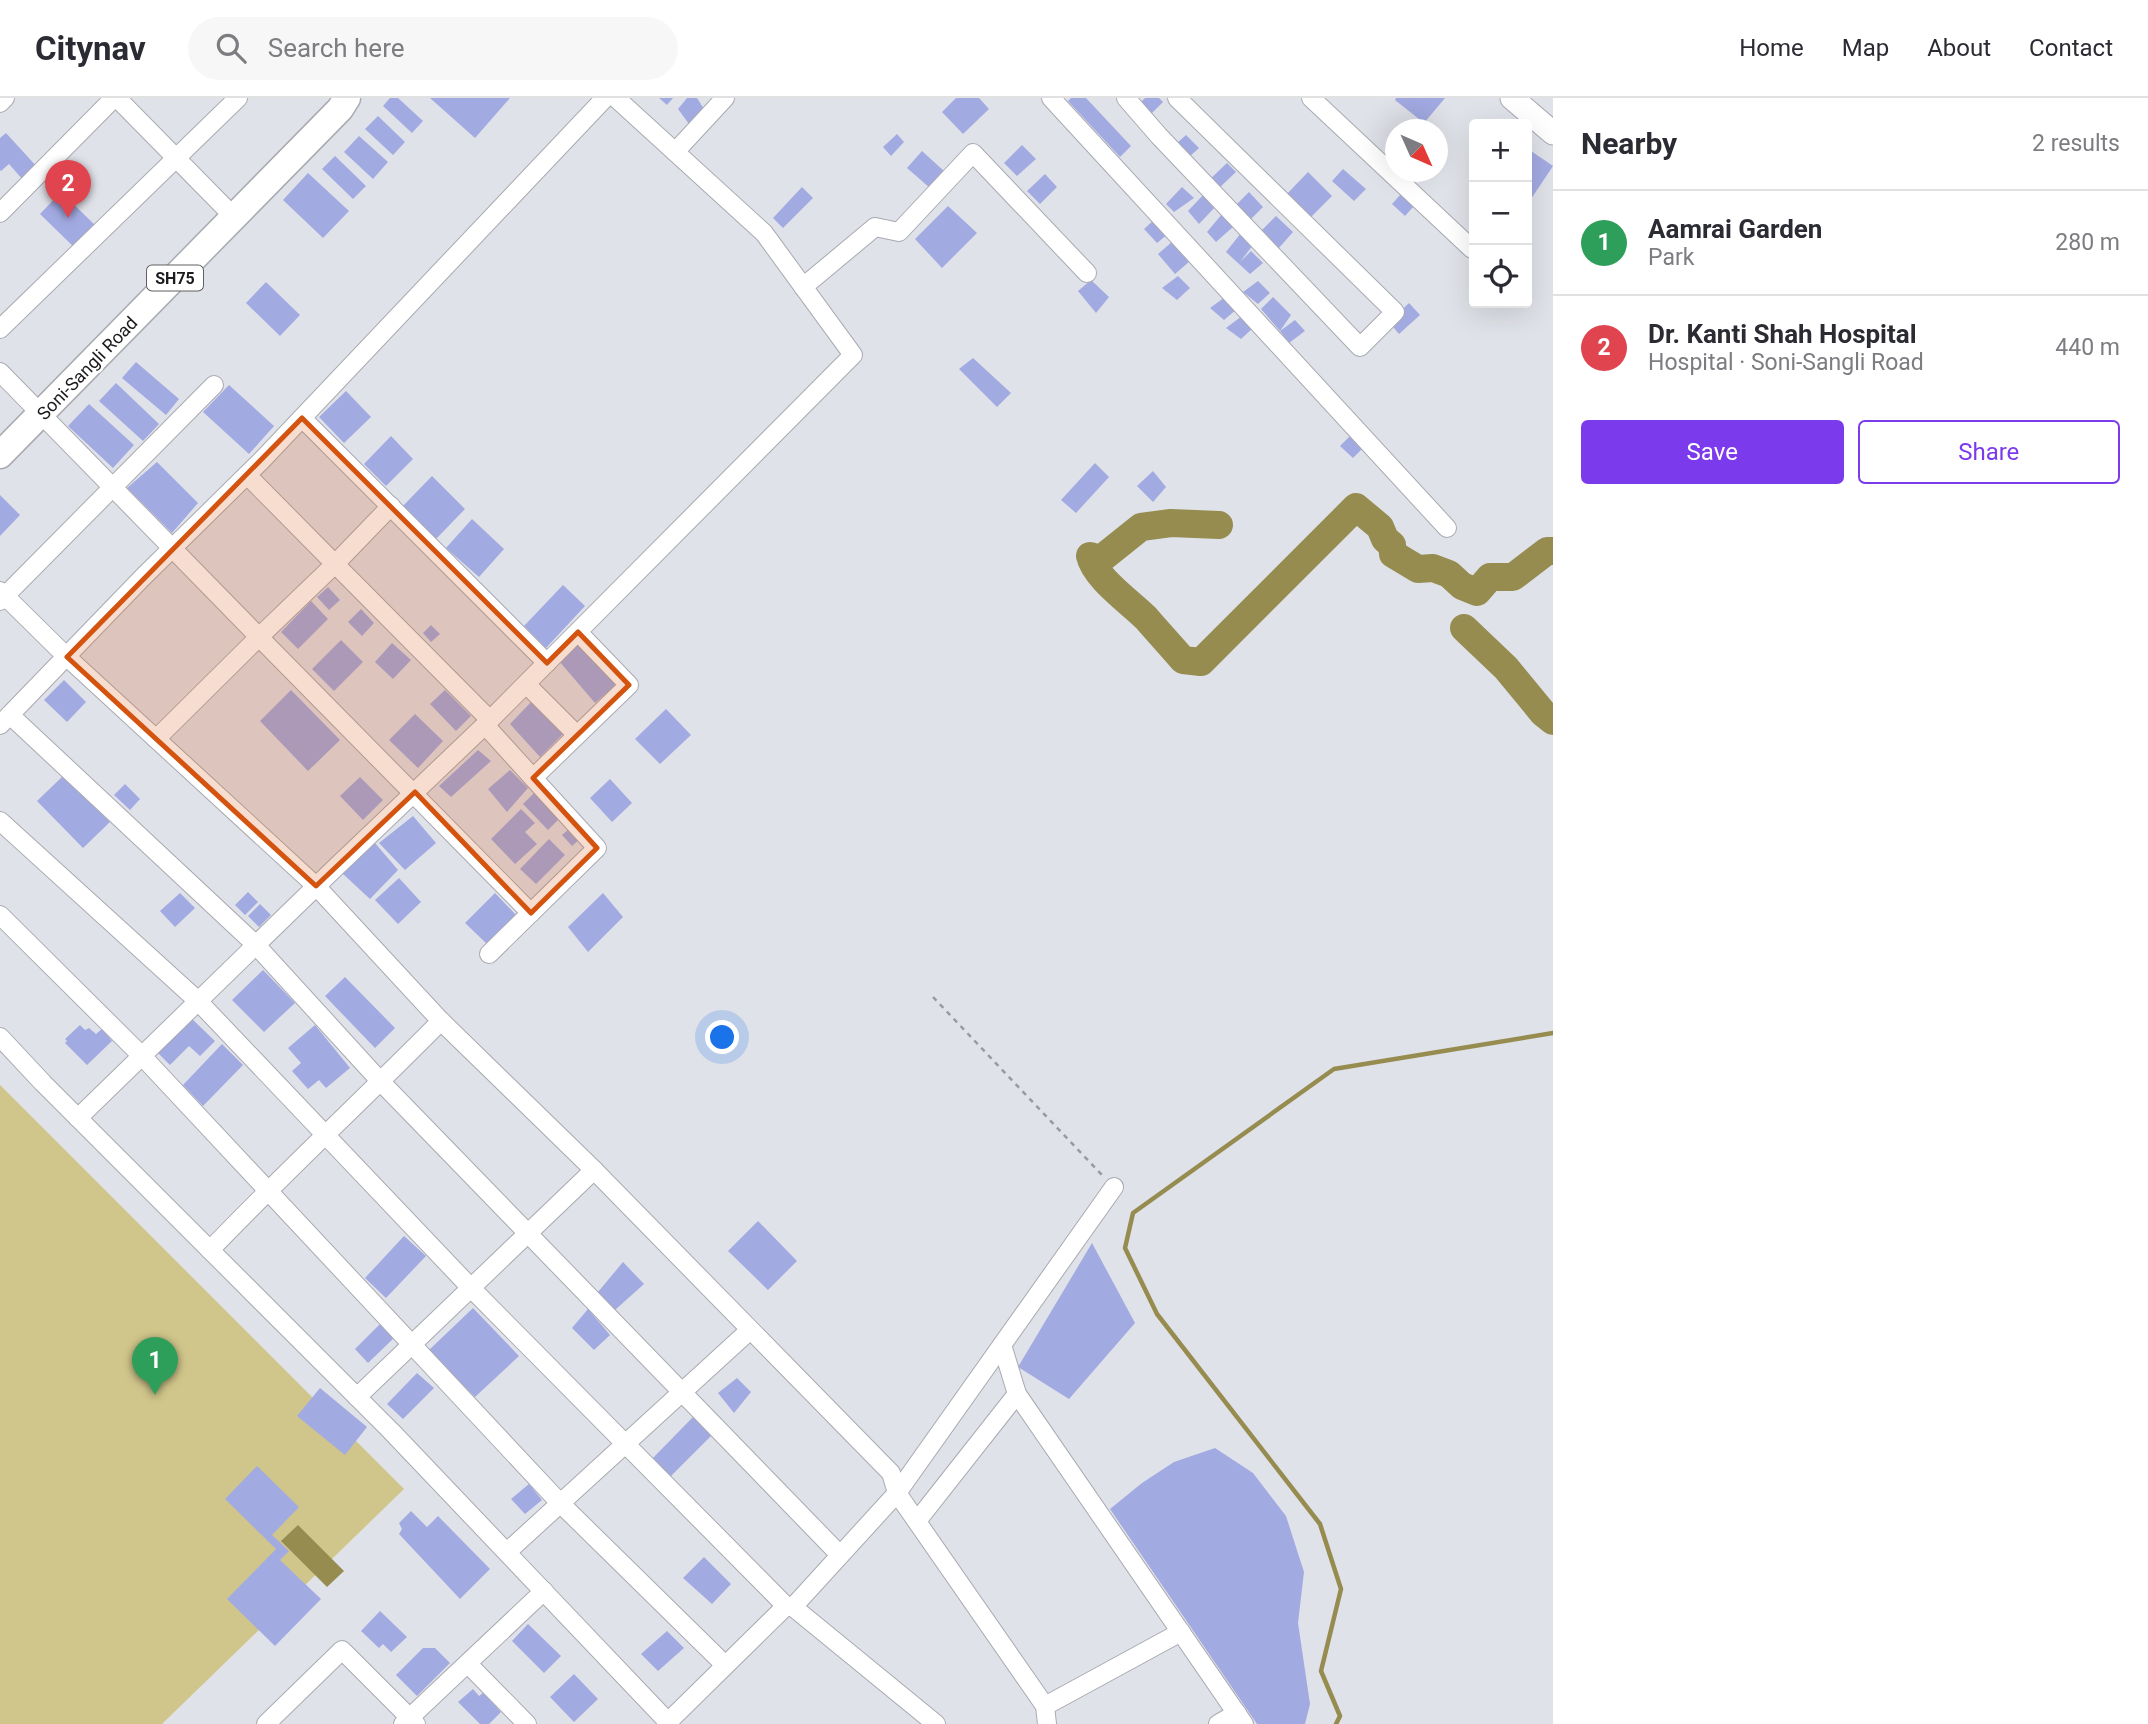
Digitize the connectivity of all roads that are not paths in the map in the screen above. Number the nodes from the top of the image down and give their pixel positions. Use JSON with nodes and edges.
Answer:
{"nodes":[{"id":1,"x":5,"y":98,"type":"edge"},
{"id":2,"x":116,"y":98,"type":"edge"},
{"id":3,"x":238,"y":98,"type":"edge"},
{"id":4,"x":347,"y":98,"type":"edge"},
{"id":5,"x":605,"y":98,"type":"edge"},
{"id":6,"x":617,"y":98,"type":"edge"},
{"id":7,"x":725,"y":98,"type":"edge"},
{"id":8,"x":1051,"y":98,"type":"edge"},
{"id":9,"x":1126,"y":98,"type":"edge"},
{"id":10,"x":1177,"y":98,"type":"edge"},
{"id":11,"x":1311,"y":98,"type":"edge"},
{"id":12,"x":1512,"y":98,"type":"edge"},
{"id":13,"x":0,"y":103,"type":"edge"},
{"id":14,"x":1553,"y":133,"type":"edge"},
{"id":15,"x":675,"y":152,"type":"junction"},
{"id":16,"x":176,"y":158,"type":"junction"},
{"id":17,"x":0,"y":213,"type":"edge"},
{"id":18,"x":234,"y":217,"type":"junction"},
{"id":19,"x":1469,"y":246,"type":"edge"},
{"id":20,"x":1087,"y":273,"type":"dead end"},
{"id":21,"x":803,"y":287,"type":"junction"},
{"id":22,"x":0,"y":329,"type":"edge"},
{"id":23,"x":0,"y":372,"type":"edge"},
{"id":24,"x":214,"y":385,"type":"dead end"},
{"id":25,"x":41,"y":415,"type":"junction"},
{"id":26,"x":302,"y":418,"type":"junction"},
{"id":27,"x":0,"y":455,"type":"edge"},
{"id":28,"x":247,"y":475,"type":"junction"},
{"id":29,"x":112,"y":488,"type":"junction"},
{"id":30,"x":391,"y":506,"type":"junction"},
{"id":31,"x":1447,"y":528,"type":"dead end"},
{"id":32,"x":172,"y":549,"type":"junction"},
{"id":33,"x":335,"y":564,"type":"junction"},
{"id":34,"x":2,"y":596,"type":"edge"},
{"id":35,"x":578,"y":632,"type":"junction"},
{"id":36,"x":259,"y":636,"type":"junction"},
{"id":37,"x":66,"y":656,"type":"junction"},
{"id":38,"x":547,"y":663,"type":"junction"},
{"id":39,"x":526,"y":684,"type":"junction"},
{"id":40,"x":5,"y":720,"type":"edge"},
{"id":41,"x":488,"y":722,"type":"junction"},
{"id":42,"x":577,"y":735,"type":"junction"},
{"id":43,"x":156,"y":739,"type":"junction"},
{"id":44,"x":533,"y":778,"type":"junction"},
{"id":45,"x":415,"y":792,"type":"junction"},
{"id":46,"x":0,"y":821,"type":"edge"},
{"id":47,"x":316,"y":886,"type":"junction"},
{"id":48,"x":531,"y":912,"type":"junction"},
{"id":49,"x":0,"y":915,"type":"edge"},
{"id":50,"x":256,"y":945,"type":"junction"},
{"id":51,"x":489,"y":954,"type":"dead end"},
{"id":52,"x":198,"y":1001,"type":"junction"},
{"id":53,"x":441,"y":1021,"type":"junction"},
{"id":54,"x":0,"y":1037,"type":"edge"},
{"id":55,"x":142,"y":1056,"type":"junction"},
{"id":56,"x":381,"y":1082,"type":"junction"},
{"id":57,"x":78,"y":1118,"type":"junction"},
{"id":58,"x":326,"y":1135,"type":"junction"},
{"id":59,"x":594,"y":1170,"type":"junction"},
{"id":60,"x":1114,"y":1187,"type":"road end"},
{"id":61,"x":268,"y":1189,"type":"junction"},
{"id":62,"x":529,"y":1233,"type":"junction"},
{"id":63,"x":210,"y":1250,"type":"junction"},
{"id":64,"x":472,"y":1289,"type":"junction"},
{"id":65,"x":750,"y":1330,"type":"junction"},
{"id":66,"x":412,"y":1345,"type":"junction"},
{"id":67,"x":1003,"y":1345,"type":"junction"},
{"id":68,"x":683,"y":1392,"type":"junction"},
{"id":69,"x":1017,"y":1394,"type":"junction"},
{"id":70,"x":357,"y":1397,"type":"junction"},
{"id":71,"x":625,"y":1445,"type":"junction"},
{"id":72,"x":898,"y":1493,"type":"junction"},
{"id":73,"x":561,"y":1504,"type":"junction"},
{"id":74,"x":917,"y":1521,"type":"junction"},
{"id":75,"x":507,"y":1552,"type":"junction"},
{"id":76,"x":840,"y":1555,"type":"junction"},
{"id":77,"x":544,"y":1591,"type":"junction"},
{"id":78,"x":790,"y":1607,"type":"junction"},
{"id":79,"x":1181,"y":1633,"type":"junction"},
{"id":80,"x":468,"y":1664,"type":"junction"},
{"id":81,"x":725,"y":1665,"type":"junction"},
{"id":82,"x":1046,"y":1715,"type":"edge"},
{"id":83,"x":1241,"y":1719,"type":"edge"},
{"id":84,"x":409,"y":1722,"type":"edge"},
{"id":85,"x":667,"y":1723,"type":"edge"},
{"id":86,"x":266,"y":1724,"type":"edge"},
{"id":87,"x":527,"y":1724,"type":"edge"},
{"id":88,"x":936,"y":1724,"type":"edge"},
{"id":89,"x":1218,"y":1724,"type":"edge"}],
"edges":[{"from":1,"to":13,"type":"street"},
{"from":2,"to":16,"type":"street"},
{"from":2,"to":17,"type":"street"},
{"from":3,"to":16,"type":"street"},
{"from":4,"to":18,"type":"main road","name":"Soni-Sangli Road","number":"SH75"},
{"from":5,"to":26,"type":"street"},
{"from":6,"to":15,"type":"street"},
{"from":7,"to":15,"type":"street"},
{"from":8,"to":31,"type":"street"},
{"from":9,"to":10,"type":"street"},
{"from":11,"to":19,"type":"street"},
{"from":12,"to":14,"type":"main road"},
{"from":15,"to":21,"type":"street"},
{"from":16,"to":18,"type":"street"},
{"from":16,"to":22,"type":"street"},
{"from":18,"to":25,"type":"main road","name":"Soni-Sangli Road","number":"SH75"},
{"from":20,"to":21,"type":"street"},
{"from":21,"to":35,"type":"street"},
{"from":23,"to":25,"type":"street"},
{"from":24,"to":29,"type":"street"},
{"from":25,"to":27,"type":"main road","name":"Soni-Sangli Road","number":"SH75"},
{"from":25,"to":29,"type":"street"},
{"from":26,"to":28,"type":"street"},
{"from":26,"to":30,"type":"street"},
{"from":28,"to":32,"type":"street"},
{"from":28,"to":33,"type":"street"},
{"from":29,"to":32,"type":"street"},
{"from":29,"to":34,"type":"street"},
{"from":30,"to":33,"type":"street"},
{"from":30,"to":38,"type":"street"},
{"from":32,"to":36,"type":"street"},
{"from":32,"to":37,"type":"street"},
{"from":33,"to":36,"type":"street"},
{"from":33,"to":41,"type":"street"},
{"from":34,"to":37,"type":"street"},
{"from":35,"to":38,"type":"street"},
{"from":35,"to":42,"type":"street"},
{"from":36,"to":43,"type":"street"},
{"from":36,"to":45,"type":"street"},
{"from":37,"to":40,"type":"street"},
{"from":37,"to":43,"type":"street"},
{"from":38,"to":39,"type":"street"},
{"from":39,"to":41,"type":"street"},
{"from":39,"to":42,"type":"street"},
{"from":40,"to":50,"type":"street"},
{"from":41,"to":44,"type":"street"},
{"from":41,"to":45,"type":"street"},
{"from":42,"to":44,"type":"street"},
{"from":43,"to":47,"type":"street"},
{"from":44,"to":48,"type":"street"},
{"from":45,"to":47,"type":"street"},
{"from":45,"to":48,"type":"street"},
{"from":46,"to":52,"type":"street"},
{"from":47,"to":50,"type":"street"},
{"from":47,"to":53,"type":"street"},
{"from":48,"to":51,"type":"street"},
{"from":49,"to":55,"type":"street"},
{"from":50,"to":52,"type":"street"},
{"from":50,"to":56,"type":"street"},
{"from":52,"to":55,"type":"street"},
{"from":52,"to":58,"type":"street"},
{"from":53,"to":56,"type":"street"},
{"from":53,"to":59,"type":"street"},
{"from":54,"to":57,"type":"street"},
{"from":55,"to":57,"type":"street"},
{"from":55,"to":61,"type":"street"},
{"from":56,"to":58,"type":"street"},
{"from":56,"to":62,"type":"street"},
{"from":57,"to":63,"type":"street"},
{"from":58,"to":61,"type":"street"},
{"from":58,"to":64,"type":"street"},
{"from":59,"to":62,"type":"street"},
{"from":59,"to":65,"type":"street"},
{"from":60,"to":67,"type":"street"},
{"from":61,"to":63,"type":"street"},
{"from":61,"to":66,"type":"street"},
{"from":62,"to":64,"type":"street"},
{"from":62,"to":68,"type":"street"},
{"from":63,"to":70,"type":"street"},
{"from":64,"to":66,"type":"street"},
{"from":64,"to":71,"type":"street"},
{"from":65,"to":68,"type":"street"},
{"from":65,"to":72,"type":"street"},
{"from":66,"to":70,"type":"street"},
{"from":66,"to":73,"type":"street"},
{"from":67,"to":69,"type":"street"},
{"from":67,"to":72,"type":"street"},
{"from":68,"to":71,"type":"street"},
{"from":68,"to":76,"type":"street"},
{"from":69,"to":74,"type":"street"},
{"from":69,"to":79,"type":"street"},
{"from":70,"to":75,"type":"street"},
{"from":71,"to":73,"type":"street"},
{"from":71,"to":78,"type":"street"},
{"from":72,"to":74,"type":"street"},
{"from":72,"to":76,"type":"street"},
{"from":73,"to":75,"type":"street"},
{"from":73,"to":81,"type":"street"},
{"from":74,"to":82,"type":"street"},
{"from":75,"to":77,"type":"street"},
{"from":76,"to":78,"type":"street"},
{"from":77,"to":80,"type":"street"},
{"from":77,"to":85,"type":"street"},
{"from":78,"to":81,"type":"street"},
{"from":78,"to":88,"type":"street"},
{"from":79,"to":82,"type":"street"},
{"from":79,"to":83,"type":"street"},
{"from":80,"to":84,"type":"street"},
{"from":80,"to":87,"type":"street"},
{"from":81,"to":85,"type":"street"},
{"from":83,"to":89,"type":"street"},
{"from":84,"to":86,"type":"street"}]}
